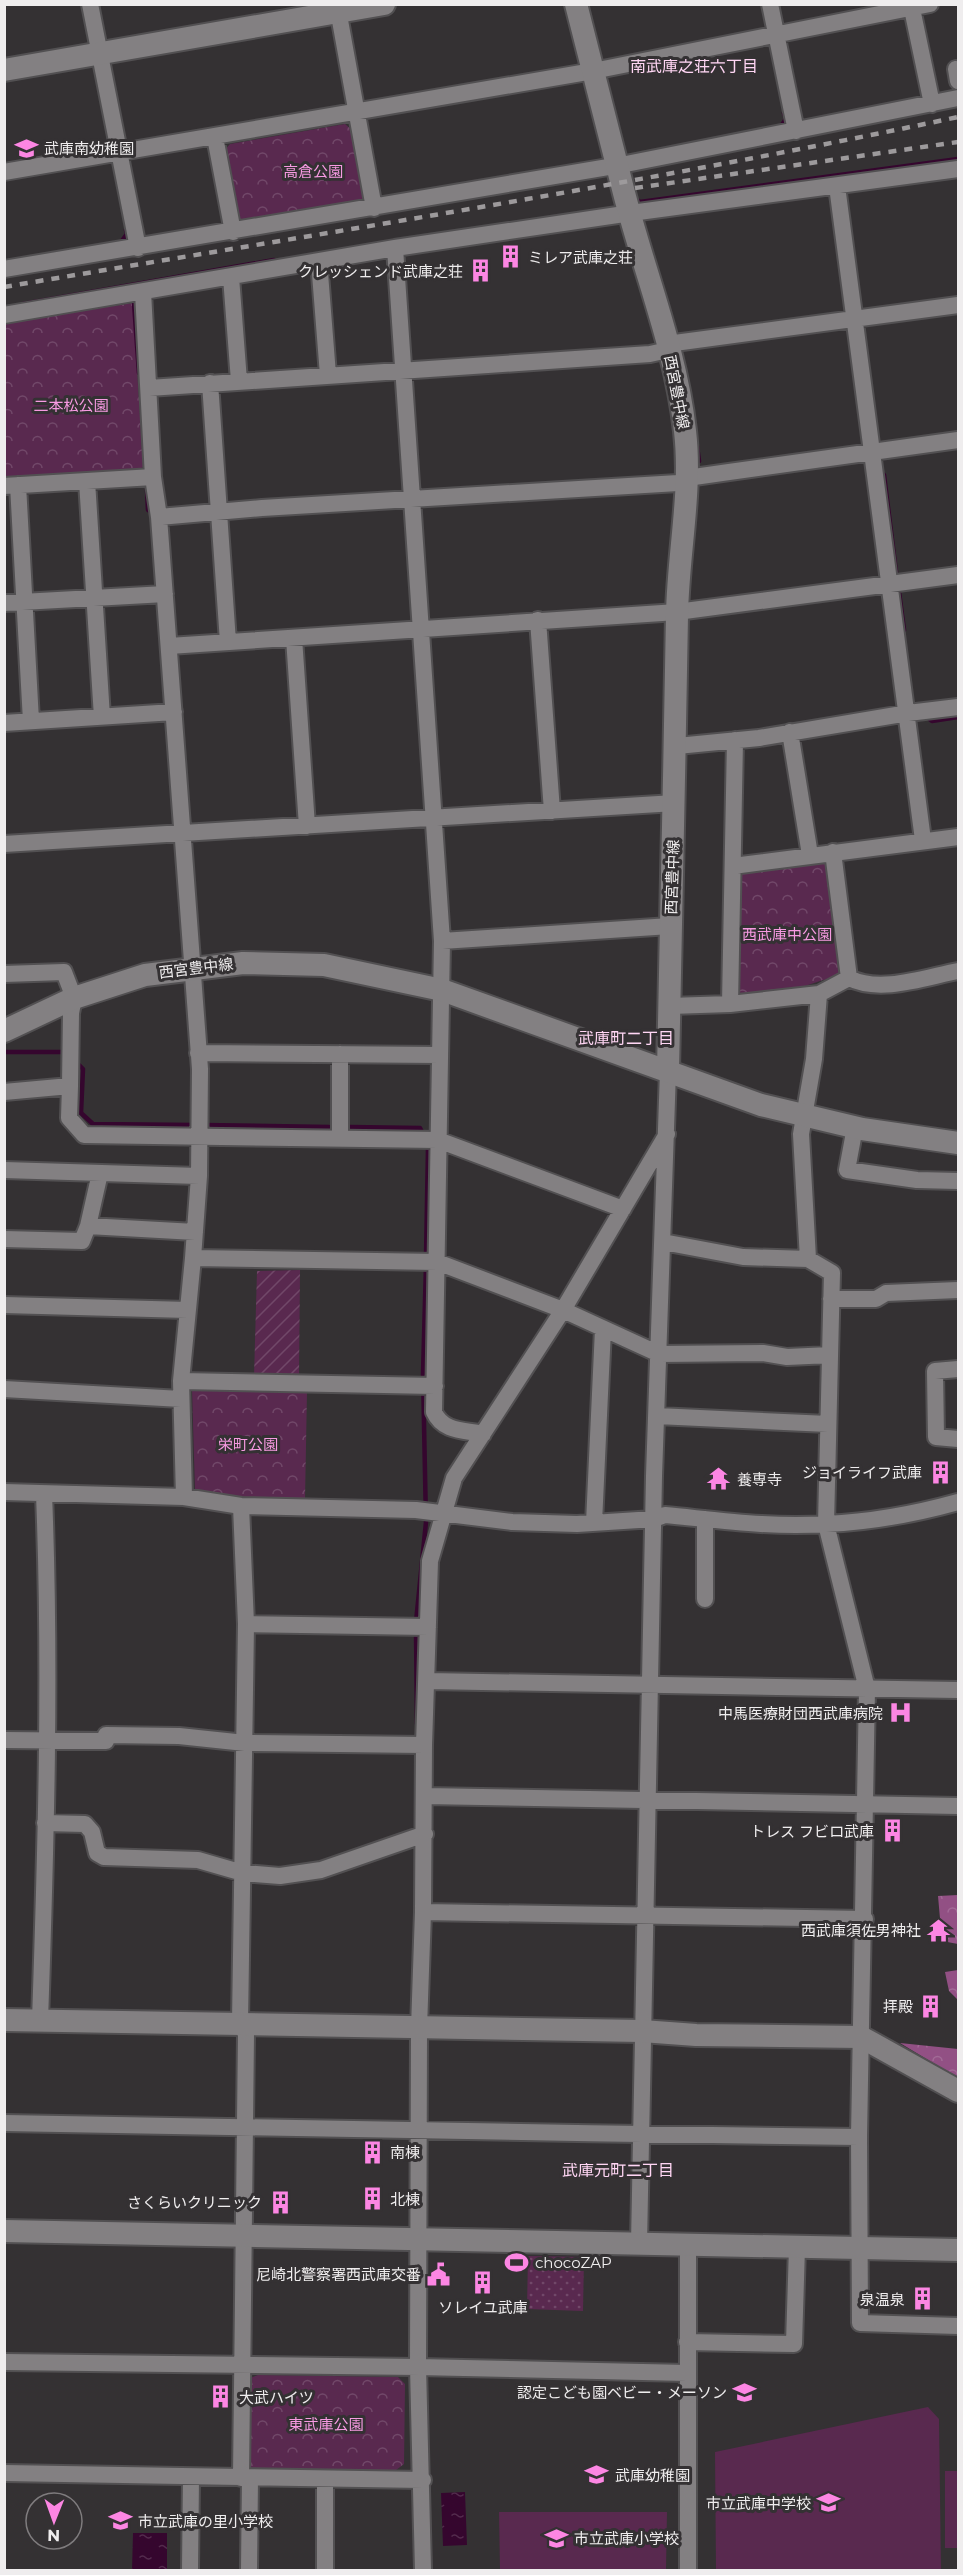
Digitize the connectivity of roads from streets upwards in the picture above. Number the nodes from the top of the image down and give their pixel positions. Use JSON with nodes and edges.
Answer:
{"nodes":[{"id":1,"x":90,"y":4,"type":"edge"},
{"id":2,"x":384,"y":4,"type":"edge"},
{"id":3,"x":576,"y":4,"type":"edge"},
{"id":4,"x":770,"y":4,"type":"edge"},
{"id":5,"x":930,"y":4,"type":"edge"},
{"id":6,"x":911,"y":6,"type":"edge"},
{"id":7,"x":338,"y":8,"type":"edge"},
{"id":8,"x":776,"y":36,"type":"junction"},
{"id":9,"x":100,"y":53,"type":"junction"},
{"id":10,"x":4,"y":70,"type":"edge"},
{"id":11,"x":593,"y":71,"type":"junction"},
{"id":12,"x":958,"y":98,"type":"edge"},
{"id":13,"x":932,"y":104,"type":"junction"},
{"id":14,"x":358,"y":113,"type":"junction"},
{"id":15,"x":796,"y":131,"type":"junction"},
{"id":16,"x":215,"y":136,"type":"junction"},
{"id":17,"x":119,"y":153,"type":"junction"},
{"id":18,"x":616,"y":165,"type":"junction"},
{"id":19,"x":958,"y":169,"type":"edge"},
{"id":20,"x":4,"y":172,"type":"edge"},
{"id":21,"x":837,"y":186,"type":"junction"},
{"id":22,"x":374,"y":208,"type":"junction"},
{"id":23,"x":631,"y":213,"type":"junction"},
{"id":24,"x":233,"y":232,"type":"junction"},
{"id":25,"x":138,"y":248,"type":"junction"},
{"id":26,"x":394,"y":248,"type":"junction"},
{"id":27,"x":319,"y":261,"type":"junction"},
{"id":28,"x":4,"y":269,"type":"edge"},
{"id":29,"x":231,"y":277,"type":"junction"},
{"id":30,"x":143,"y":292,"type":"junction"},
{"id":31,"x":958,"y":305,"type":"edge"},
{"id":32,"x":4,"y":315,"type":"edge"},
{"id":33,"x":855,"y":319,"type":"junction"},
{"id":34,"x":668,"y":347,"type":"junction"},
{"id":35,"x":403,"y":372,"type":"junction"},
{"id":36,"x":328,"y":375,"type":"junction"},
{"id":37,"x":239,"y":381,"type":"junction"},
{"id":38,"x":210,"y":383,"type":"junction"},
{"id":39,"x":149,"y":388,"type":"junction"},
{"id":40,"x":958,"y":440,"type":"edge"},
{"id":41,"x":872,"y":451,"type":"junction"},
{"id":42,"x":153,"y":477,"type":"junction"},
{"id":43,"x":687,"y":478,"type":"junction"},
{"id":44,"x":87,"y":481,"type":"junction"},
{"id":45,"x":11,"y":486,"type":"edge"},
{"id":46,"x":412,"y":500,"type":"junction"},
{"id":47,"x":218,"y":512,"type":"junction"},
{"id":48,"x":159,"y":517,"type":"junction"},
{"id":49,"x":958,"y":574,"type":"edge"},
{"id":50,"x":889,"y":583,"type":"junction"},
{"id":51,"x":165,"y":594,"type":"junction"},
{"id":52,"x":94,"y":598,"type":"junction"},
{"id":53,"x":25,"y":602,"type":"junction"},
{"id":54,"x":4,"y":603,"type":"edge"},
{"id":55,"x":677,"y":612,"type":"junction"},
{"id":56,"x":538,"y":620,"type":"junction"},
{"id":57,"x":421,"y":630,"type":"junction"},
{"id":58,"x":294,"y":638,"type":"junction"},
{"id":59,"x":228,"y":642,"type":"junction"},
{"id":60,"x":169,"y":646,"type":"junction"},
{"id":61,"x":958,"y":707,"type":"edge"},
{"id":62,"x":174,"y":712,"type":"junction"},
{"id":63,"x":908,"y":713,"type":"junction"},
{"id":64,"x":102,"y":717,"type":"junction"},
{"id":65,"x":31,"y":721,"type":"junction"},
{"id":66,"x":4,"y":723,"type":"edge"},
{"id":67,"x":790,"y":732,"type":"junction"},
{"id":68,"x":735,"y":740,"type":"junction"},
{"id":69,"x":676,"y":746,"type":"junction"},
{"id":70,"x":675,"y":803,"type":"junction"},
{"id":71,"x":552,"y":811,"type":"junction"},
{"id":72,"x":433,"y":819,"type":"junction"},
{"id":73,"x":307,"y":826,"type":"junction"},
{"id":74,"x":184,"y":834,"type":"junction"},
{"id":75,"x":958,"y":837,"type":"edge"},
{"id":76,"x":923,"y":840,"type":"junction"},
{"id":77,"x":4,"y":844,"type":"edge"},
{"id":78,"x":833,"y":852,"type":"junction"},
{"id":79,"x":810,"y":855,"type":"junction"},
{"id":80,"x":734,"y":866,"type":"junction"},
{"id":81,"x":670,"y":926,"type":"junction"},
{"id":82,"x":442,"y":941,"type":"junction"},
{"id":83,"x":191,"y":969,"type":"junction"},
{"id":84,"x":958,"y":971,"type":"edge"},
{"id":85,"x":4,"y":974,"type":"edge"},
{"id":86,"x":849,"y":978,"type":"junction"},
{"id":87,"x":442,"y":990,"type":"junction"},
{"id":88,"x":819,"y":993,"type":"junction"},
{"id":89,"x":74,"y":998,"type":"junction"},
{"id":90,"x":730,"y":1004,"type":"junction"},
{"id":91,"x":670,"y":1006,"type":"junction"},
{"id":92,"x":4,"y":1031,"type":"edge"},
{"id":93,"x":198,"y":1053,"type":"junction"},
{"id":94,"x":340,"y":1054,"type":"junction"},
{"id":95,"x":440,"y":1055,"type":"junction"},
{"id":96,"x":668,"y":1071,"type":"junction"},
{"id":97,"x":70,"y":1086,"type":"junction"},
{"id":98,"x":4,"y":1092,"type":"edge"},
{"id":99,"x":804,"y":1115,"type":"junction"},
{"id":100,"x":855,"y":1127,"type":"junction"},
{"id":101,"x":667,"y":1134,"type":"junction"},
{"id":102,"x":201,"y":1138,"type":"junction"},
{"id":103,"x":340,"y":1139,"type":"junction"},
{"id":104,"x":438,"y":1140,"type":"junction"},
{"id":105,"x":958,"y":1143,"type":"edge"},
{"id":106,"x":4,"y":1170,"type":"edge"},
{"id":107,"x":100,"y":1173,"type":"junction"},
{"id":108,"x":199,"y":1176,"type":"junction"},
{"id":109,"x":958,"y":1181,"type":"edge"},
{"id":110,"x":623,"y":1209,"type":"junction"},
{"id":111,"x":88,"y":1226,"type":"junction"},
{"id":112,"x":195,"y":1232,"type":"junction"},
{"id":113,"x":4,"y":1239,"type":"edge"},
{"id":114,"x":663,"y":1242,"type":"junction"},
{"id":115,"x":194,"y":1258,"type":"junction"},
{"id":116,"x":808,"y":1259,"type":"junction"},
{"id":117,"x":430,"y":1262,"type":"junction"},
{"id":118,"x":958,"y":1290,"type":"edge"},
{"id":119,"x":831,"y":1299,"type":"junction"},
{"id":120,"x":4,"y":1305,"type":"edge"},
{"id":121,"x":188,"y":1310,"type":"junction"},
{"id":122,"x":563,"y":1310,"type":"junction"},
{"id":123,"x":603,"y":1329,"type":"junction"},
{"id":124,"x":659,"y":1354,"type":"junction"},
{"id":125,"x":830,"y":1355,"type":"junction"},
{"id":126,"x":958,"y":1369,"type":"edge"},
{"id":127,"x":181,"y":1382,"type":"junction"},
{"id":128,"x":428,"y":1386,"type":"junction"},
{"id":129,"x":4,"y":1389,"type":"edge"},
{"id":130,"x":181,"y":1399,"type":"junction"},
{"id":131,"x":657,"y":1416,"type":"junction"},
{"id":132,"x":828,"y":1424,"type":"junction"},
{"id":133,"x":483,"y":1434,"type":"junction"},
{"id":134,"x":958,"y":1439,"type":"edge"},
{"id":135,"x":4,"y":1492,"type":"edge"},
{"id":136,"x":44,"y":1494,"type":"junction"},
{"id":137,"x":184,"y":1497,"type":"junction"},
{"id":138,"x":958,"y":1502,"type":"edge"},
{"id":139,"x":241,"y":1506,"type":"junction"},
{"id":140,"x":442,"y":1513,"type":"junction"},
{"id":141,"x":705,"y":1519,"type":"junction"},
{"id":142,"x":654,"y":1520,"type":"junction"},
{"id":143,"x":594,"y":1523,"type":"junction"},
{"id":144,"x":826,"y":1524,"type":"junction"},
{"id":145,"x":705,"y":1599,"type":"dead end"},
{"id":146,"x":246,"y":1624,"type":"junction"},
{"id":147,"x":428,"y":1627,"type":"junction"},
{"id":148,"x":427,"y":1681,"type":"junction"},
{"id":149,"x":650,"y":1685,"type":"junction"},
{"id":150,"x":867,"y":1689,"type":"junction"},
{"id":151,"x":958,"y":1690,"type":"edge"},
{"id":152,"x":4,"y":1740,"type":"edge"},
{"id":153,"x":46,"y":1740,"type":"junction"},
{"id":154,"x":245,"y":1743,"type":"junction"},
{"id":155,"x":424,"y":1745,"type":"junction"},
{"id":156,"x":425,"y":1796,"type":"junction"},
{"id":157,"x":647,"y":1801,"type":"junction"},
{"id":158,"x":866,"y":1805,"type":"junction"},
{"id":159,"x":958,"y":1806,"type":"edge"},
{"id":160,"x":45,"y":1822,"type":"junction"},
{"id":161,"x":425,"y":1834,"type":"junction"},
{"id":162,"x":243,"y":1873,"type":"junction"},
{"id":163,"x":423,"y":1912,"type":"junction"},
{"id":164,"x":645,"y":1915,"type":"junction"},
{"id":165,"x":865,"y":1919,"type":"junction"},
{"id":166,"x":4,"y":2020,"type":"edge"},
{"id":167,"x":40,"y":2021,"type":"junction"},
{"id":168,"x":240,"y":2023,"type":"junction"},
{"id":169,"x":418,"y":2028,"type":"junction"},
{"id":170,"x":642,"y":2031,"type":"junction"},
{"id":171,"x":861,"y":2037,"type":"junction"},
{"id":172,"x":958,"y":2091,"type":"edge"},
{"id":173,"x":4,"y":2123,"type":"edge"},
{"id":174,"x":244,"y":2125,"type":"junction"},
{"id":175,"x":418,"y":2129,"type":"junction"},
{"id":176,"x":640,"y":2136,"type":"junction"},
{"id":177,"x":859,"y":2137,"type":"junction"},
{"id":178,"x":4,"y":2231,"type":"edge"},
{"id":179,"x":243,"y":2236,"type":"junction"},
{"id":180,"x":417,"y":2240,"type":"junction"},
{"id":181,"x":639,"y":2244,"type":"junction"},
{"id":182,"x":688,"y":2245,"type":"junction"},
{"id":183,"x":796,"y":2247,"type":"junction"},
{"id":184,"x":860,"y":2247,"type":"junction"},
{"id":185,"x":958,"y":2250,"type":"edge"},
{"id":186,"x":958,"y":2326,"type":"edge"},
{"id":187,"x":687,"y":2342,"type":"junction"},
{"id":188,"x":4,"y":2362,"type":"edge"},
{"id":189,"x":240,"y":2364,"type":"junction"},
{"id":190,"x":418,"y":2367,"type":"junction"},
{"id":191,"x":687,"y":2373,"type":"junction"},
{"id":192,"x":4,"y":2474,"type":"edge"},
{"id":193,"x":191,"y":2477,"type":"junction"},
{"id":194,"x":245,"y":2478,"type":"junction"},
{"id":195,"x":324,"y":2479,"type":"junction"},
{"id":196,"x":423,"y":2480,"type":"junction"},
{"id":197,"x":190,"y":2571,"type":"edge"},
{"id":198,"x":249,"y":2571,"type":"edge"},
{"id":199,"x":325,"y":2571,"type":"edge"},
{"id":200,"x":423,"y":2571,"type":"edge"},
{"id":201,"x":688,"y":2571,"type":"edge"}],
"edges":[{"from":1,"to":9,"type":"street"},
{"from":2,"to":7,"type":"street"},
{"from":3,"to":11,"type":"street","name":"西宮豊中線"},
{"from":4,"to":8,"type":"street"},
{"from":5,"to":6,"type":"street"},
{"from":6,"to":8,"type":"street"},
{"from":6,"to":13,"type":"street"},
{"from":7,"to":9,"type":"street"},
{"from":7,"to":14,"type":"street"},
{"from":8,"to":11,"type":"street"},
{"from":8,"to":15,"type":"street"},
{"from":9,"to":10,"type":"street"},
{"from":9,"to":17,"type":"street"},
{"from":11,"to":14,"type":"street"},
{"from":11,"to":18,"type":"street","name":"西宮豊中線"},
{"from":12,"to":13,"type":"street"},
{"from":13,"to":15,"type":"street"},
{"from":14,"to":16,"type":"street"},
{"from":14,"to":22,"type":"street"},
{"from":15,"to":18,"type":"street"},
{"from":16,"to":17,"type":"street"},
{"from":16,"to":24,"type":"street"},
{"from":17,"to":20,"type":"street"},
{"from":17,"to":25,"type":"street"},
{"from":18,"to":22,"type":"street"},
{"from":18,"to":23,"type":"street","name":"西宮豊中線"},
{"from":19,"to":21,"type":"street"},
{"from":21,"to":23,"type":"street"},
{"from":21,"to":33,"type":"street"},
{"from":22,"to":24,"type":"street"},
{"from":23,"to":26,"type":"street"},
{"from":23,"to":34,"type":"street","name":"西宮豊中線"},
{"from":24,"to":25,"type":"street"},
{"from":25,"to":28,"type":"street"},
{"from":26,"to":27,"type":"street"},
{"from":26,"to":35,"type":"street"},
{"from":27,"to":29,"type":"street"},
{"from":27,"to":36,"type":"street"},
{"from":29,"to":30,"type":"street"},
{"from":29,"to":37,"type":"street"},
{"from":30,"to":32,"type":"street"},
{"from":30,"to":39,"type":"street"},
{"from":31,"to":33,"type":"street"},
{"from":33,"to":34,"type":"street"},
{"from":33,"to":41,"type":"street"},
{"from":34,"to":35,"type":"street"},
{"from":34,"to":43,"type":"street","name":"西宮豊中線"},
{"from":35,"to":36,"type":"street"},
{"from":35,"to":46,"type":"street"},
{"from":36,"to":37,"type":"street"},
{"from":37,"to":38,"type":"street"},
{"from":38,"to":39,"type":"street"},
{"from":38,"to":47,"type":"street"},
{"from":39,"to":42,"type":"street"},
{"from":40,"to":41,"type":"street"},
{"from":41,"to":43,"type":"street"},
{"from":41,"to":50,"type":"street"},
{"from":42,"to":44,"type":"street"},
{"from":42,"to":48,"type":"street"},
{"from":43,"to":46,"type":"street"},
{"from":43,"to":55,"type":"street","name":"西宮豊中線"},
{"from":44,"to":45,"type":"street"},
{"from":44,"to":52,"type":"street"},
{"from":45,"to":53,"type":"street"},
{"from":46,"to":47,"type":"street"},
{"from":46,"to":57,"type":"street"},
{"from":47,"to":48,"type":"street"},
{"from":47,"to":59,"type":"street"},
{"from":48,"to":51,"type":"street"},
{"from":49,"to":50,"type":"street"},
{"from":50,"to":55,"type":"street"},
{"from":50,"to":63,"type":"street"},
{"from":51,"to":52,"type":"street"},
{"from":51,"to":60,"type":"street"},
{"from":52,"to":53,"type":"street"},
{"from":52,"to":64,"type":"street"},
{"from":53,"to":54,"type":"street"},
{"from":53,"to":65,"type":"street"},
{"from":55,"to":56,"type":"street"},
{"from":55,"to":69,"type":"street","name":"西宮豊中線"},
{"from":56,"to":57,"type":"street"},
{"from":56,"to":71,"type":"street"},
{"from":57,"to":58,"type":"street"},
{"from":57,"to":72,"type":"street"},
{"from":58,"to":59,"type":"street"},
{"from":58,"to":73,"type":"street"},
{"from":59,"to":60,"type":"street"},
{"from":60,"to":62,"type":"street"},
{"from":61,"to":63,"type":"street"},
{"from":62,"to":64,"type":"street"},
{"from":62,"to":74,"type":"street"},
{"from":63,"to":67,"type":"street"},
{"from":63,"to":76,"type":"street"},
{"from":64,"to":65,"type":"street"},
{"from":65,"to":66,"type":"street"},
{"from":67,"to":68,"type":"street"},
{"from":67,"to":79,"type":"street"},
{"from":68,"to":69,"type":"street"},
{"from":68,"to":80,"type":"street"},
{"from":69,"to":70,"type":"street","name":"西宮豊中線"},
{"from":70,"to":71,"type":"street"},
{"from":70,"to":81,"type":"street","name":"西宮豊中線"},
{"from":71,"to":72,"type":"street"},
{"from":72,"to":73,"type":"street"},
{"from":72,"to":82,"type":"street"},
{"from":73,"to":74,"type":"street"},
{"from":74,"to":77,"type":"street"},
{"from":74,"to":83,"type":"street"},
{"from":75,"to":76,"type":"street"},
{"from":76,"to":78,"type":"street"},
{"from":78,"to":79,"type":"street"},
{"from":78,"to":86,"type":"street"},
{"from":79,"to":80,"type":"street"},
{"from":80,"to":90,"type":"street"},
{"from":81,"to":82,"type":"street"},
{"from":81,"to":91,"type":"street","name":"西宮豊中線"},
{"from":82,"to":87,"type":"street"},
{"from":83,"to":87,"type":"street","name":"西宮豊中線"},
{"from":83,"to":89,"type":"street","name":"西宮豊中線"},
{"from":83,"to":93,"type":"street"},
{"from":84,"to":86,"type":"street"},
{"from":85,"to":89,"type":"street"},
{"from":86,"to":88,"type":"street"},
{"from":87,"to":95,"type":"street"},
{"from":87,"to":96,"type":"street","name":"西宮豊中線"},
{"from":88,"to":90,"type":"street"},
{"from":88,"to":99,"type":"street"},
{"from":89,"to":92,"type":"street","name":"西宮豊中線"},
{"from":89,"to":97,"type":"street"},
{"from":90,"to":91,"type":"street"},
{"from":91,"to":96,"type":"street","name":"西宮豊中線"},
{"from":93,"to":94,"type":"street"},
{"from":93,"to":102,"type":"street"},
{"from":94,"to":95,"type":"street"},
{"from":94,"to":103,"type":"street"},
{"from":95,"to":104,"type":"street"},
{"from":96,"to":99,"type":"street"},
{"from":96,"to":101,"type":"street"},
{"from":97,"to":98,"type":"street"},
{"from":97,"to":102,"type":"street"},
{"from":99,"to":100,"type":"street"},
{"from":99,"to":116,"type":"street"},
{"from":100,"to":105,"type":"street"},
{"from":100,"to":109,"type":"street"},
{"from":101,"to":110,"type":"street"},
{"from":101,"to":114,"type":"street"},
{"from":102,"to":103,"type":"street"},
{"from":102,"to":108,"type":"street"},
{"from":103,"to":104,"type":"street"},
{"from":104,"to":110,"type":"street"},
{"from":104,"to":117,"type":"street"},
{"from":106,"to":107,"type":"street"},
{"from":107,"to":108,"type":"street"},
{"from":107,"to":111,"type":"street"},
{"from":108,"to":112,"type":"street"},
{"from":110,"to":122,"type":"street"},
{"from":111,"to":112,"type":"street"},
{"from":111,"to":113,"type":"street"},
{"from":112,"to":115,"type":"street"},
{"from":114,"to":116,"type":"street"},
{"from":114,"to":124,"type":"street"},
{"from":115,"to":117,"type":"street"},
{"from":115,"to":121,"type":"street"},
{"from":116,"to":119,"type":"street"},
{"from":117,"to":122,"type":"street"},
{"from":117,"to":128,"type":"street"},
{"from":118,"to":119,"type":"street"},
{"from":119,"to":125,"type":"street"},
{"from":120,"to":121,"type":"street"},
{"from":121,"to":127,"type":"street"},
{"from":122,"to":123,"type":"street"},
{"from":122,"to":133,"type":"street"},
{"from":123,"to":124,"type":"street"},
{"from":123,"to":143,"type":"street"},
{"from":124,"to":125,"type":"street"},
{"from":124,"to":131,"type":"street"},
{"from":125,"to":132,"type":"street"},
{"from":126,"to":134,"type":"street"},
{"from":127,"to":128,"type":"street"},
{"from":127,"to":130,"type":"street"},
{"from":128,"to":133,"type":"street"},
{"from":129,"to":130,"type":"street"},
{"from":130,"to":137,"type":"street"},
{"from":131,"to":132,"type":"street"},
{"from":131,"to":142,"type":"street"},
{"from":132,"to":144,"type":"street"},
{"from":133,"to":140,"type":"street"},
{"from":135,"to":136,"type":"street"},
{"from":136,"to":137,"type":"street"},
{"from":136,"to":153,"type":"street"},
{"from":137,"to":139,"type":"street"},
{"from":138,"to":144,"type":"street"},
{"from":139,"to":140,"type":"street"},
{"from":139,"to":146,"type":"street"},
{"from":140,"to":143,"type":"street"},
{"from":140,"to":147,"type":"street"},
{"from":141,"to":142,"type":"street"},
{"from":141,"to":144,"type":"street"},
{"from":141,"to":145,"type":"street"},
{"from":142,"to":143,"type":"street"},
{"from":142,"to":149,"type":"street"},
{"from":144,"to":150,"type":"street"},
{"from":146,"to":147,"type":"street"},
{"from":146,"to":154,"type":"street"},
{"from":147,"to":148,"type":"street"},
{"from":148,"to":149,"type":"street"},
{"from":148,"to":155,"type":"street"},
{"from":149,"to":150,"type":"street"},
{"from":149,"to":157,"type":"street"},
{"from":150,"to":151,"type":"street"},
{"from":150,"to":158,"type":"street"},
{"from":152,"to":153,"type":"street"},
{"from":153,"to":154,"type":"street"},
{"from":153,"to":160,"type":"street"},
{"from":154,"to":155,"type":"street"},
{"from":154,"to":162,"type":"street"},
{"from":155,"to":156,"type":"street"},
{"from":156,"to":157,"type":"street"},
{"from":156,"to":161,"type":"street"},
{"from":157,"to":158,"type":"street"},
{"from":157,"to":164,"type":"street"},
{"from":158,"to":159,"type":"street"},
{"from":158,"to":165,"type":"street"},
{"from":160,"to":162,"type":"street"},
{"from":160,"to":167,"type":"street"},
{"from":161,"to":162,"type":"street"},
{"from":161,"to":163,"type":"street"},
{"from":162,"to":168,"type":"street"},
{"from":163,"to":164,"type":"street"},
{"from":163,"to":169,"type":"street"},
{"from":164,"to":165,"type":"street"},
{"from":164,"to":170,"type":"street"},
{"from":165,"to":171,"type":"street"},
{"from":166,"to":167,"type":"street"},
{"from":167,"to":168,"type":"street"},
{"from":168,"to":169,"type":"street"},
{"from":168,"to":174,"type":"street"},
{"from":169,"to":170,"type":"street"},
{"from":169,"to":175,"type":"street"},
{"from":170,"to":171,"type":"street"},
{"from":170,"to":176,"type":"street"},
{"from":171,"to":172,"type":"street"},
{"from":171,"to":177,"type":"street"},
{"from":173,"to":174,"type":"street"},
{"from":174,"to":175,"type":"street"},
{"from":174,"to":179,"type":"street"},
{"from":175,"to":176,"type":"street"},
{"from":175,"to":180,"type":"street"},
{"from":176,"to":177,"type":"street"},
{"from":176,"to":181,"type":"street"},
{"from":177,"to":184,"type":"street"},
{"from":178,"to":179,"type":"street"},
{"from":179,"to":180,"type":"street"},
{"from":179,"to":189,"type":"street"},
{"from":180,"to":181,"type":"street"},
{"from":180,"to":190,"type":"street"},
{"from":181,"to":182,"type":"street"},
{"from":182,"to":183,"type":"street"},
{"from":182,"to":187,"type":"street"},
{"from":183,"to":184,"type":"street"},
{"from":183,"to":187,"type":"street"},
{"from":184,"to":185,"type":"street"},
{"from":184,"to":186,"type":"street"},
{"from":187,"to":191,"type":"street"},
{"from":188,"to":189,"type":"street"},
{"from":189,"to":190,"type":"street"},
{"from":189,"to":194,"type":"street"},
{"from":190,"to":191,"type":"street"},
{"from":190,"to":196,"type":"street"},
{"from":191,"to":201,"type":"street"},
{"from":192,"to":193,"type":"street"},
{"from":193,"to":194,"type":"street"},
{"from":193,"to":197,"type":"street"},
{"from":194,"to":195,"type":"street"},
{"from":194,"to":198,"type":"street"},
{"from":195,"to":196,"type":"street"},
{"from":195,"to":199,"type":"street"},
{"from":196,"to":200,"type":"street"}]}
